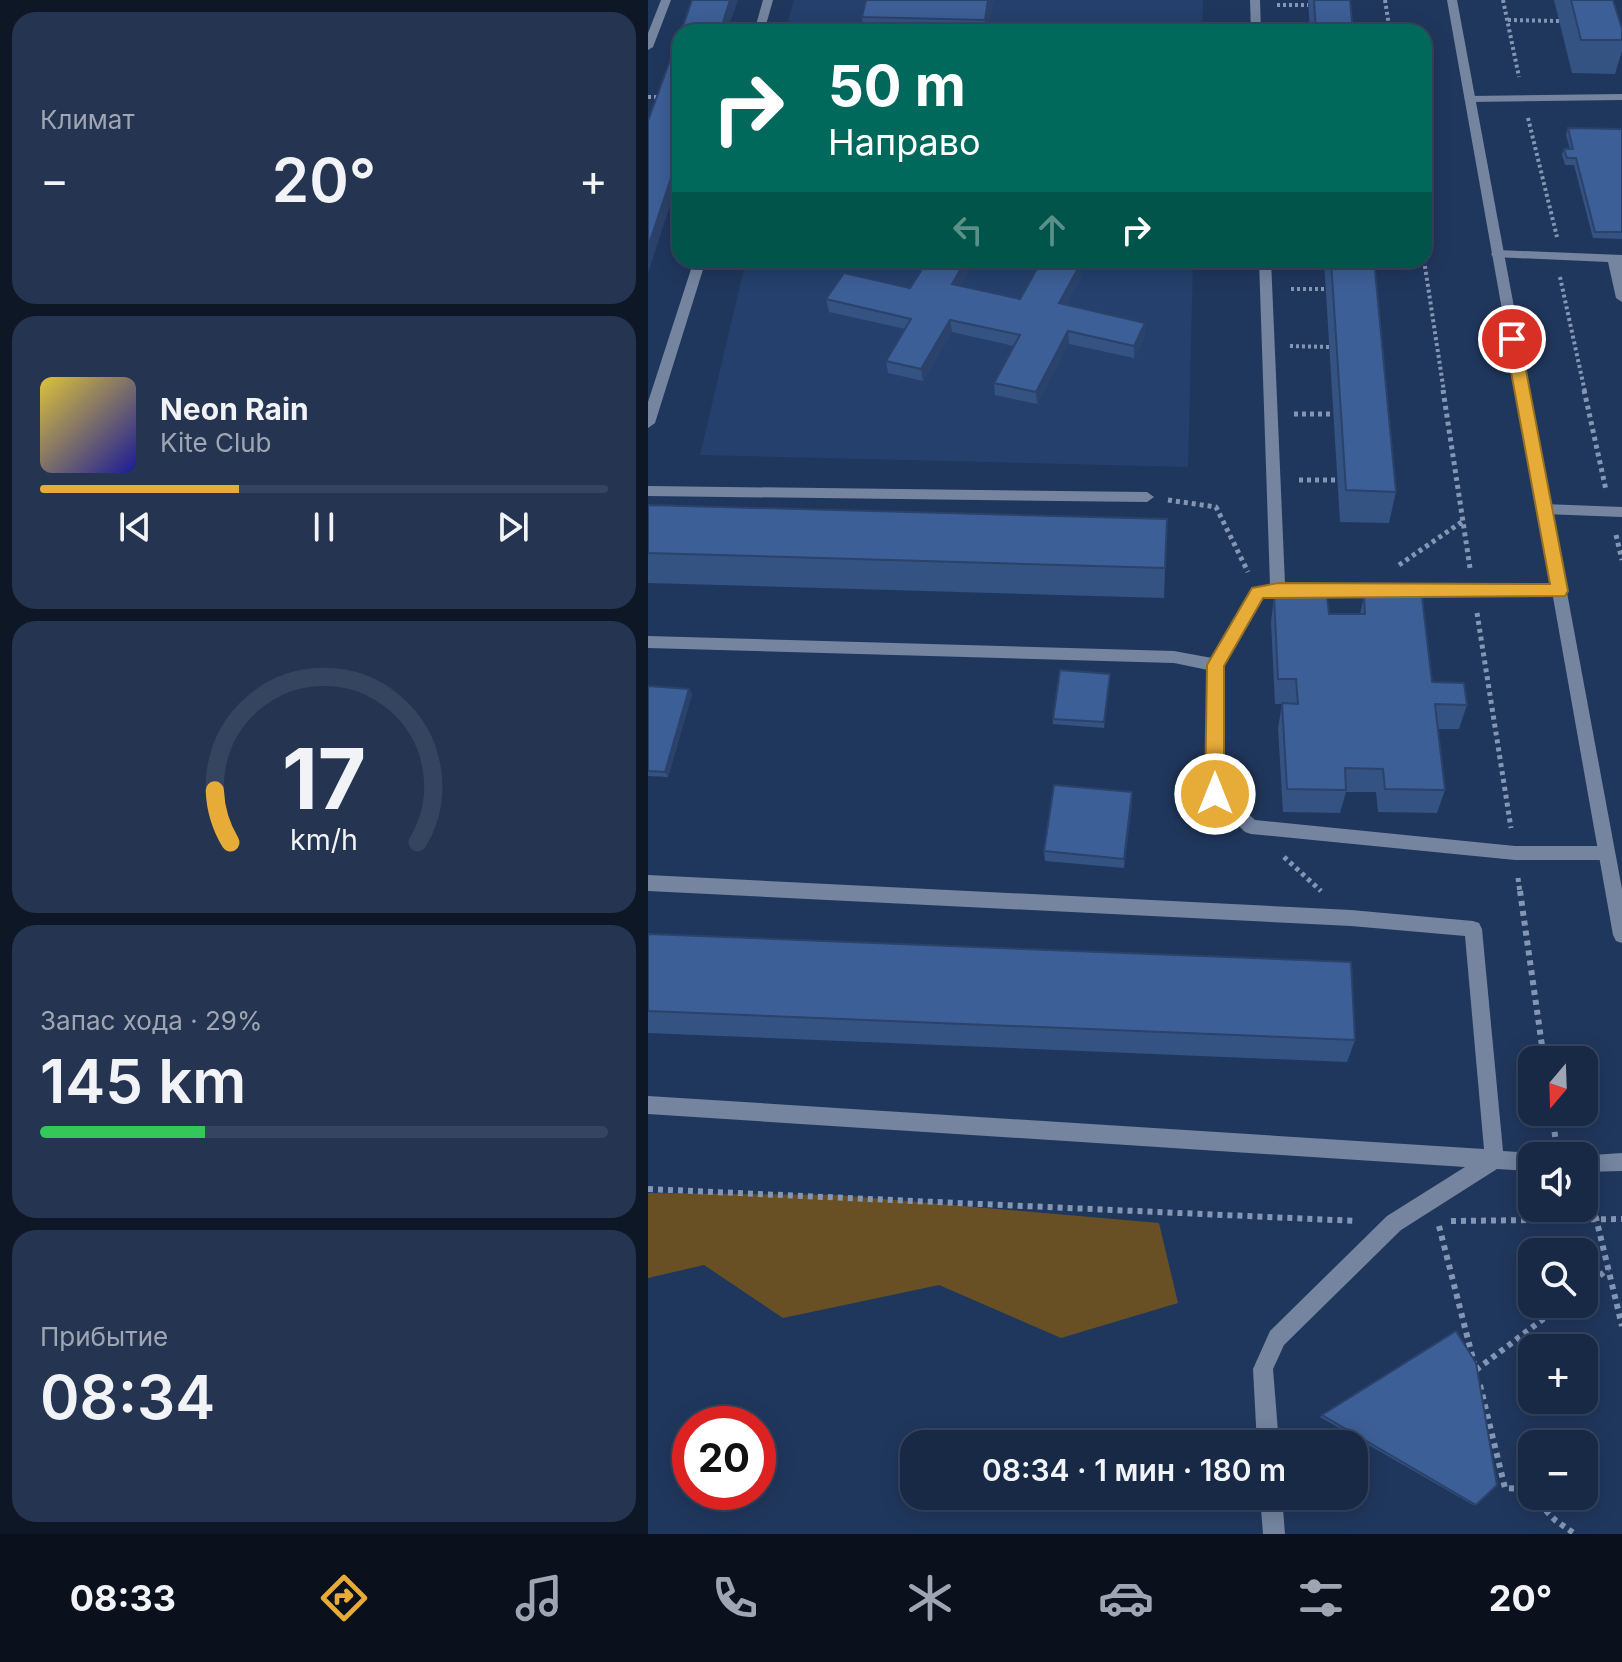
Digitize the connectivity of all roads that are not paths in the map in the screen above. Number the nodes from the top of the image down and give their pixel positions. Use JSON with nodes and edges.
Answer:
{"nodes":[{"id":1,"x":666,"y":0,"type":"edge"},
{"id":2,"x":768,"y":0,"type":"edge"},
{"id":3,"x":1255,"y":0,"type":"edge"},
{"id":4,"x":1452,"y":0,"type":"edge"},
{"id":5,"x":761,"y":24,"type":"edge"},
{"id":6,"x":1256,"y":24,"type":"edge"},
{"id":7,"x":648,"y":47,"type":"edge"},
{"id":8,"x":1622,"y":97,"type":"edge"},
{"id":9,"x":1470,"y":99,"type":"junction"},
{"id":10,"x":1497,"y":254,"type":"junction"},
{"id":11,"x":1618,"y":259,"type":"edge"},
{"id":12,"x":697,"y":268,"type":"edge"},
{"id":13,"x":1265,"y":268,"type":"edge"},
{"id":14,"x":1622,"y":298,"type":"edge"},
{"id":15,"x":648,"y":423,"type":"edge"},
{"id":16,"x":648,"y":491,"type":"edge"},
{"id":17,"x":1147,"y":497,"type":"road end"},
{"id":18,"x":1544,"y":509,"type":"junction"},
{"id":19,"x":1622,"y":512,"type":"edge"},
{"id":20,"x":1278,"y":590,"type":"junction"},
{"id":21,"x":1559,"y":591,"type":"junction"},
{"id":22,"x":648,"y":642,"type":"edge"},
{"id":23,"x":1216,"y":665,"type":"junction"},
{"id":24,"x":1607,"y":853,"type":"junction"},
{"id":25,"x":648,"y":883,"type":"edge"},
{"id":26,"x":1622,"y":935,"type":"edge"},
{"id":27,"x":648,"y":1105,"type":"edge"},
{"id":28,"x":1494,"y":1160,"type":"junction"},
{"id":29,"x":1518,"y":1161,"type":"edge"},
{"id":30,"x":1622,"y":1162,"type":"edge"},
{"id":31,"x":1598,"y":1163,"type":"edge"},
{"id":32,"x":1267,"y":1430,"type":"edge"},
{"id":33,"x":1272,"y":1510,"type":"edge"},
{"id":34,"x":1274,"y":1534,"type":"edge"}],
"edges":[{"from":1,"to":7,"type":"street"},
{"from":2,"to":5,"type":"street"},
{"from":3,"to":6,"type":"street"},
{"from":4,"to":9,"type":"street"},
{"from":8,"to":9,"type":"street"},
{"from":9,"to":10,"type":"street"},
{"from":10,"to":11,"type":"street"},
{"from":10,"to":18,"type":"street"},
{"from":11,"to":14,"type":"street"},
{"from":12,"to":15,"type":"street"},
{"from":13,"to":20,"type":"street"},
{"from":16,"to":17,"type":"street"},
{"from":18,"to":19,"type":"street"},
{"from":18,"to":21,"type":"street"},
{"from":20,"to":21,"type":"street"},
{"from":20,"to":23,"type":"street"},
{"from":21,"to":24,"type":"street"},
{"from":22,"to":23,"type":"street"},
{"from":23,"to":24,"type":"street"},
{"from":24,"to":26,"type":"street"},
{"from":25,"to":28,"type":"street"},
{"from":27,"to":28,"type":"street"},
{"from":28,"to":29,"type":"street"},
{"from":28,"to":32,"type":"street"},
{"from":30,"to":31,"type":"street"},
{"from":33,"to":34,"type":"street"}]}
